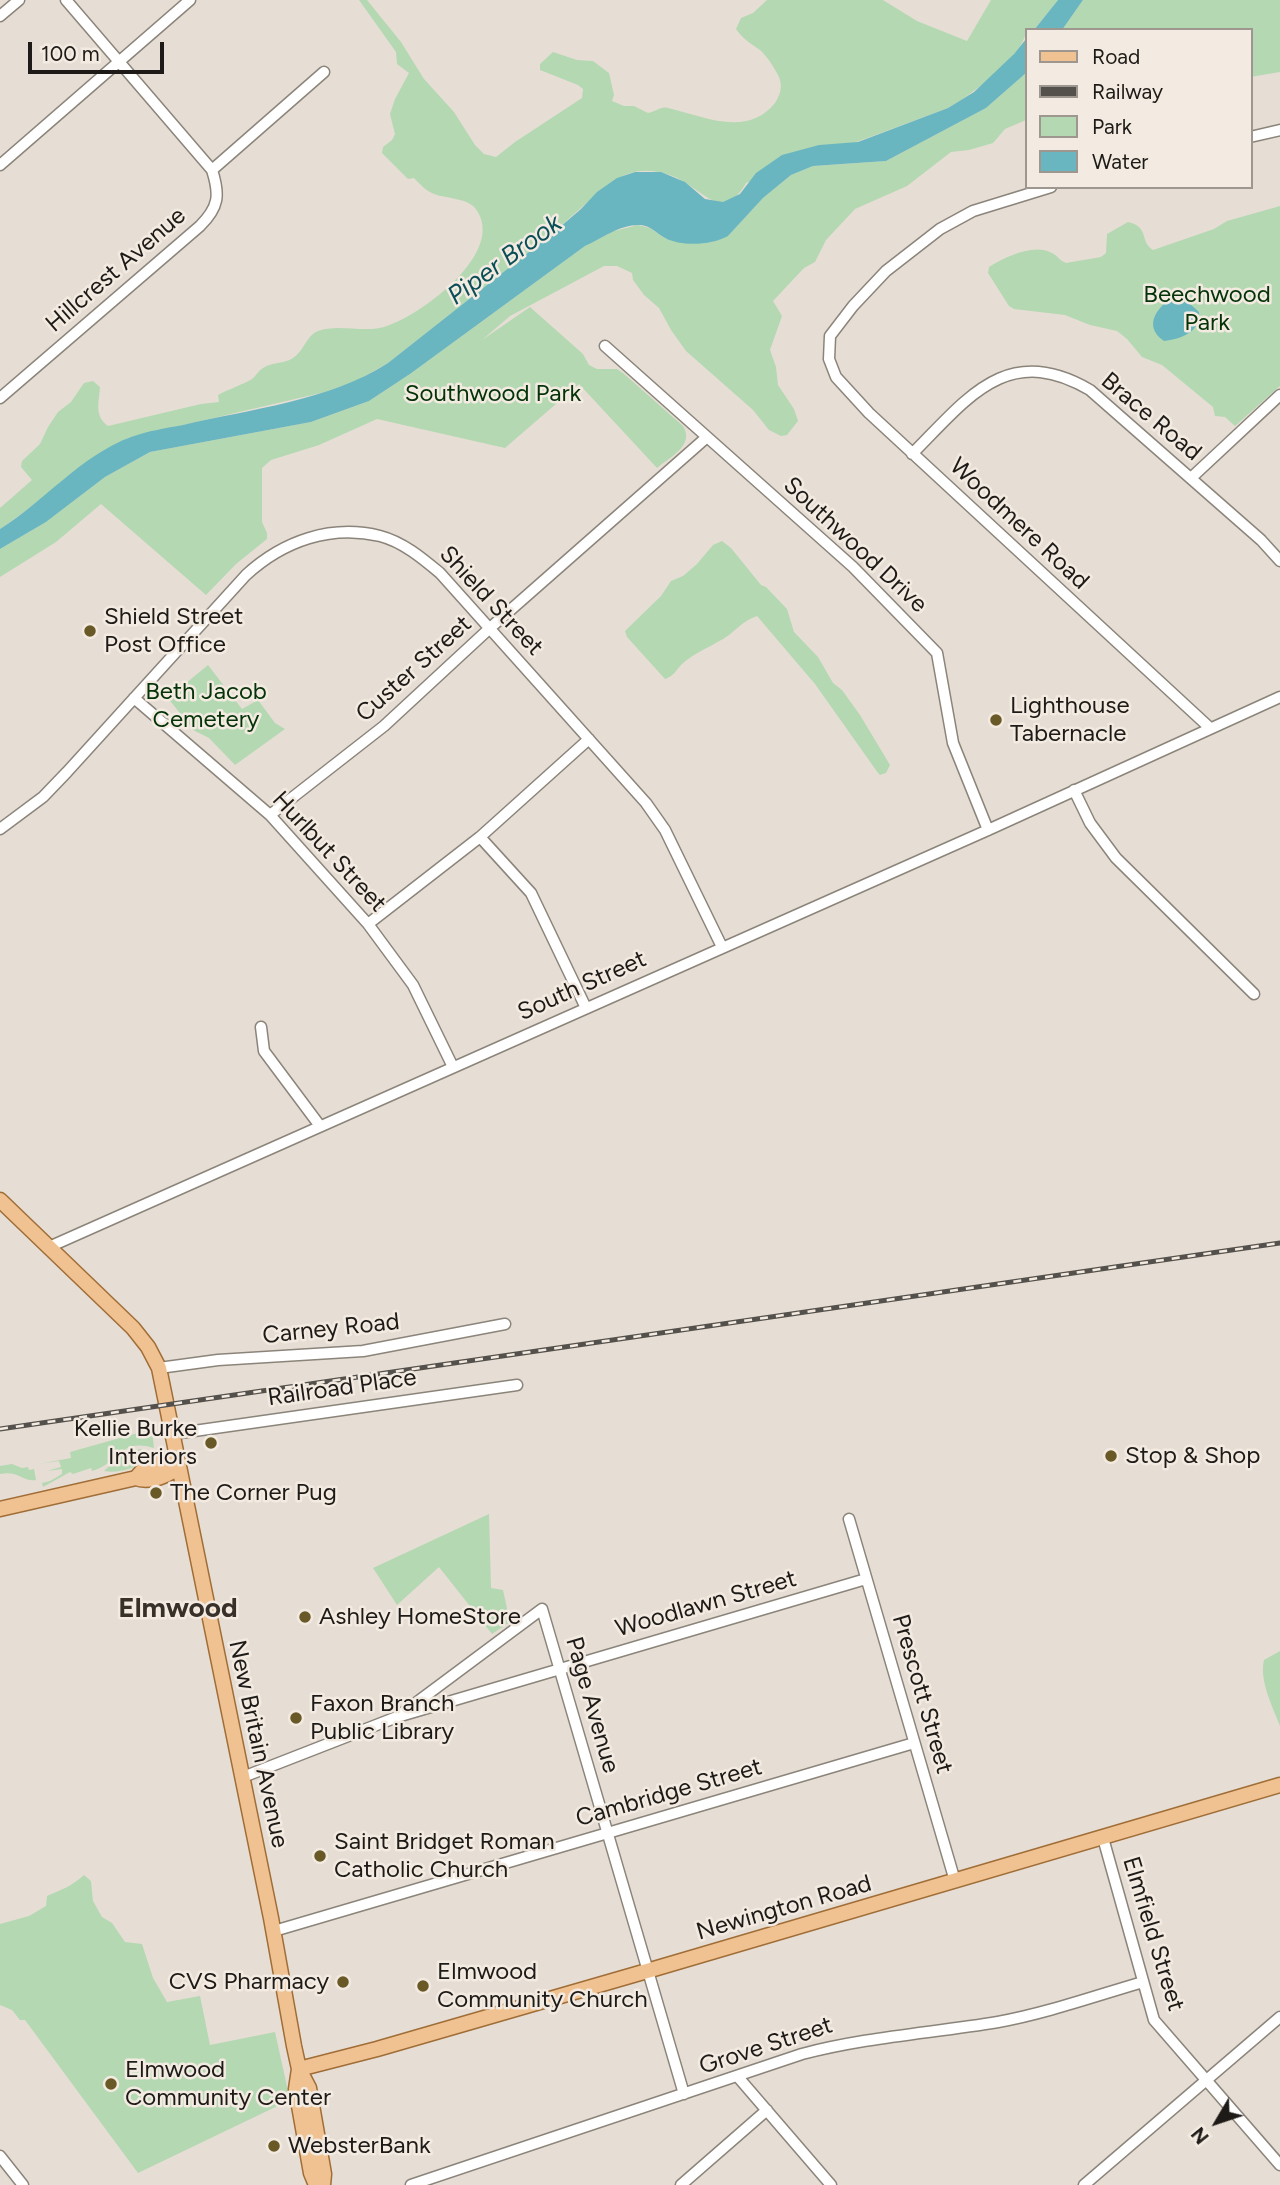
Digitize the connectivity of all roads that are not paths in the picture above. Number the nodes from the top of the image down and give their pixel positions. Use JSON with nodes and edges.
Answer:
{"nodes":[{"id":1,"x":19,"y":0,"type":"edge"},
{"id":2,"x":66,"y":0,"type":"edge"},
{"id":3,"x":190,"y":0,"type":"edge"},
{"id":4,"x":0,"y":16,"type":"edge"},
{"id":5,"x":119,"y":61,"type":"junction"},
{"id":6,"x":324,"y":72,"type":"dead end"},
{"id":7,"x":1280,"y":130,"type":"edge"},
{"id":8,"x":1252,"y":137,"type":"edge"},
{"id":9,"x":0,"y":165,"type":"edge"},
{"id":10,"x":212,"y":170,"type":"junction"},
{"id":11,"x":1044,"y":189,"type":"edge"},
{"id":12,"x":605,"y":346,"type":"dead end"},
{"id":13,"x":1280,"y":396,"type":"edge"},
{"id":14,"x":0,"y":398,"type":"edge"},
{"id":15,"x":707,"y":437,"type":"junction"},
{"id":16,"x":912,"y":454,"type":"junction"},
{"id":17,"x":1191,"y":478,"type":"junction"},
{"id":18,"x":1279,"y":556,"type":"edge"},
{"id":19,"x":490,"y":628,"type":"junction"},
{"id":20,"x":1280,"y":697,"type":"edge"},
{"id":21,"x":134,"y":698,"type":"junction"},
{"id":22,"x":1210,"y":728,"type":"junction"},
{"id":23,"x":589,"y":739,"type":"junction"},
{"id":24,"x":1073,"y":790,"type":"junction"},
{"id":25,"x":270,"y":815,"type":"junction"},
{"id":26,"x":0,"y":829,"type":"edge"},
{"id":27,"x":988,"y":830,"type":"junction"},
{"id":28,"x":481,"y":837,"type":"junction"},
{"id":29,"x":368,"y":924,"type":"junction"},
{"id":30,"x":722,"y":947,"type":"junction"},
{"id":31,"x":1254,"y":994,"type":"dead end"},
{"id":32,"x":586,"y":1007,"type":"junction"},
{"id":33,"x":261,"y":1027,"type":"dead end"},
{"id":34,"x":453,"y":1067,"type":"junction"},
{"id":35,"x":320,"y":1126,"type":"junction"},
{"id":36,"x":0,"y":1200,"type":"edge"},
{"id":37,"x":49,"y":1247,"type":"junction"},
{"id":38,"x":505,"y":1324,"type":"dead end"},
{"id":39,"x":159,"y":1368,"type":"junction"},
{"id":40,"x":517,"y":1385,"type":"dead end"},
{"id":41,"x":173,"y":1434,"type":"junction"},
{"id":42,"x":178,"y":1465,"type":"junction"},
{"id":43,"x":0,"y":1509,"type":"edge"},
{"id":44,"x":849,"y":1520,"type":"dead end"},
{"id":45,"x":866,"y":1579,"type":"junction"},
{"id":46,"x":542,"y":1609,"type":"joint"},
{"id":47,"x":559,"y":1669,"type":"junction"},
{"id":48,"x":397,"y":1717,"type":"junction"},
{"id":49,"x":914,"y":1743,"type":"junction"},
{"id":50,"x":243,"y":1777,"type":"junction"},
{"id":51,"x":1280,"y":1785,"type":"edge"},
{"id":52,"x":608,"y":1832,"type":"junction"},
{"id":53,"x":1102,"y":1838,"type":"junction"},
{"id":54,"x":955,"y":1881,"type":"junction"},
{"id":55,"x":274,"y":1931,"type":"junction"},
{"id":56,"x":647,"y":1972,"type":"junction"},
{"id":57,"x":1143,"y":1982,"type":"junction"},
{"id":58,"x":1280,"y":2017,"type":"edge"},
{"id":59,"x":299,"y":2069,"type":"junction"},
{"id":60,"x":738,"y":2077,"type":"junction"},
{"id":61,"x":1206,"y":2080,"type":"junction"},
{"id":62,"x":684,"y":2094,"type":"junction"},
{"id":63,"x":767,"y":2110,"type":"junction"},
{"id":64,"x":0,"y":2156,"type":"edge"},
{"id":65,"x":1280,"y":2165,"type":"edge"},
{"id":66,"x":23,"y":2185,"type":"edge"},
{"id":67,"x":316,"y":2185,"type":"edge"},
{"id":68,"x":323,"y":2185,"type":"edge"},
{"id":69,"x":411,"y":2185,"type":"edge"},
{"id":70,"x":681,"y":2185,"type":"edge"},
{"id":71,"x":831,"y":2185,"type":"edge"},
{"id":72,"x":1084,"y":2185,"type":"edge"}],
"edges":[{"from":1,"to":4,"type":"street"},
{"from":2,"to":5,"type":"street"},
{"from":3,"to":5,"type":"street"},
{"from":5,"to":9,"type":"street"},
{"from":5,"to":10,"type":"street"},
{"from":6,"to":10,"type":"street"},
{"from":7,"to":8,"type":"street"},
{"from":10,"to":14,"type":"street","name":"Hillcrest Avenue"},
{"from":11,"to":16,"type":"street","name":"Woodmere Road"},
{"from":12,"to":15,"type":"street","name":"Southwood Drive"},
{"from":13,"to":17,"type":"street"},
{"from":15,"to":19,"type":"street","name":"Custer Street"},
{"from":15,"to":27,"type":"street","name":"Southwood Drive"},
{"from":16,"to":17,"type":"street","name":"Brace Road"},
{"from":16,"to":22,"type":"street","name":"Woodmere Road"},
{"from":17,"to":18,"type":"street","name":"Brace Road"},
{"from":19,"to":21,"type":"street","name":"Shield Street"},
{"from":19,"to":23,"type":"street","name":"Shield Street"},
{"from":19,"to":25,"type":"street","name":"Custer Street"},
{"from":20,"to":22,"type":"street","name":"South Street"},
{"from":21,"to":25,"type":"street","name":"Hurlbut Street"},
{"from":21,"to":26,"type":"street","name":"Shield Street"},
{"from":22,"to":24,"type":"street","name":"South Street"},
{"from":23,"to":28,"type":"street"},
{"from":23,"to":30,"type":"street","name":"Shield Street"},
{"from":24,"to":27,"type":"street","name":"South Street"},
{"from":24,"to":31,"type":"street"},
{"from":25,"to":29,"type":"street","name":"Hurlbut Street"},
{"from":27,"to":30,"type":"street","name":"South Street"},
{"from":28,"to":29,"type":"street"},
{"from":28,"to":32,"type":"street"},
{"from":29,"to":34,"type":"street","name":"Hurlbut Street"},
{"from":30,"to":32,"type":"street","name":"South Street"},
{"from":32,"to":34,"type":"street","name":"South Street"},
{"from":33,"to":35,"type":"street"},
{"from":34,"to":35,"type":"street","name":"South Street"},
{"from":35,"to":37,"type":"street","name":"South Street"},
{"from":36,"to":37,"type":"main road","name":"New Britain Avenue"},
{"from":37,"to":39,"type":"main road","name":"New Britain Avenue"},
{"from":38,"to":39,"type":"street","name":"Carney Road"},
{"from":39,"to":41,"type":"main road","name":"New Britain Avenue"},
{"from":40,"to":41,"type":"street","name":"Railroad Place"},
{"from":41,"to":42,"type":"main road","name":"New Britain Avenue"},
{"from":42,"to":43,"type":"main road"},
{"from":42,"to":50,"type":"main road","name":"New Britain Avenue"},
{"from":44,"to":45,"type":"street","name":"Prescott Street"},
{"from":45,"to":47,"type":"street","name":"Woodlawn Street"},
{"from":45,"to":49,"type":"street","name":"Prescott Street"},
{"from":46,"to":47,"type":"street","name":"Page Avenue"},
{"from":46,"to":48,"type":"street","name":"Woodlawn Street"},
{"from":47,"to":48,"type":"street","name":"Woodlawn Street"},
{"from":47,"to":52,"type":"street","name":"Page Avenue"},
{"from":48,"to":50,"type":"street","name":"Woodlawn Street"},
{"from":49,"to":52,"type":"street","name":"Cambridge Street"},
{"from":49,"to":54,"type":"street","name":"Prescott Street"},
{"from":50,"to":55,"type":"main road","name":"New Britain Avenue"},
{"from":51,"to":53,"type":"main road","name":"Newington Road"},
{"from":52,"to":55,"type":"street","name":"Cambridge Street"},
{"from":52,"to":56,"type":"street","name":"Page Avenue"},
{"from":53,"to":54,"type":"main road","name":"Newington Road"},
{"from":53,"to":57,"type":"street","name":"Elmfield Street"},
{"from":54,"to":56,"type":"main road","name":"Newington Road"},
{"from":55,"to":59,"type":"main road","name":"New Britain Avenue"},
{"from":56,"to":59,"type":"main road","name":"Newington Road"},
{"from":56,"to":62,"type":"street","name":"Page Avenue"},
{"from":57,"to":60,"type":"street","name":"Grove Street"},
{"from":57,"to":61,"type":"street","name":"Elmfield Street"},
{"from":58,"to":61,"type":"street"},
{"from":59,"to":67,"type":"main road","name":"New Britain Avenue"},
{"from":59,"to":68,"type":"main road","name":"New Britain Avenue"},
{"from":60,"to":62,"type":"street","name":"Grove Street"},
{"from":60,"to":63,"type":"street"},
{"from":61,"to":65,"type":"street","name":"Elmfield Street"},
{"from":61,"to":72,"type":"street"},
{"from":62,"to":69,"type":"street","name":"Grove Street"},
{"from":63,"to":70,"type":"street"},
{"from":63,"to":71,"type":"street"},
{"from":64,"to":66,"type":"street"}]}
